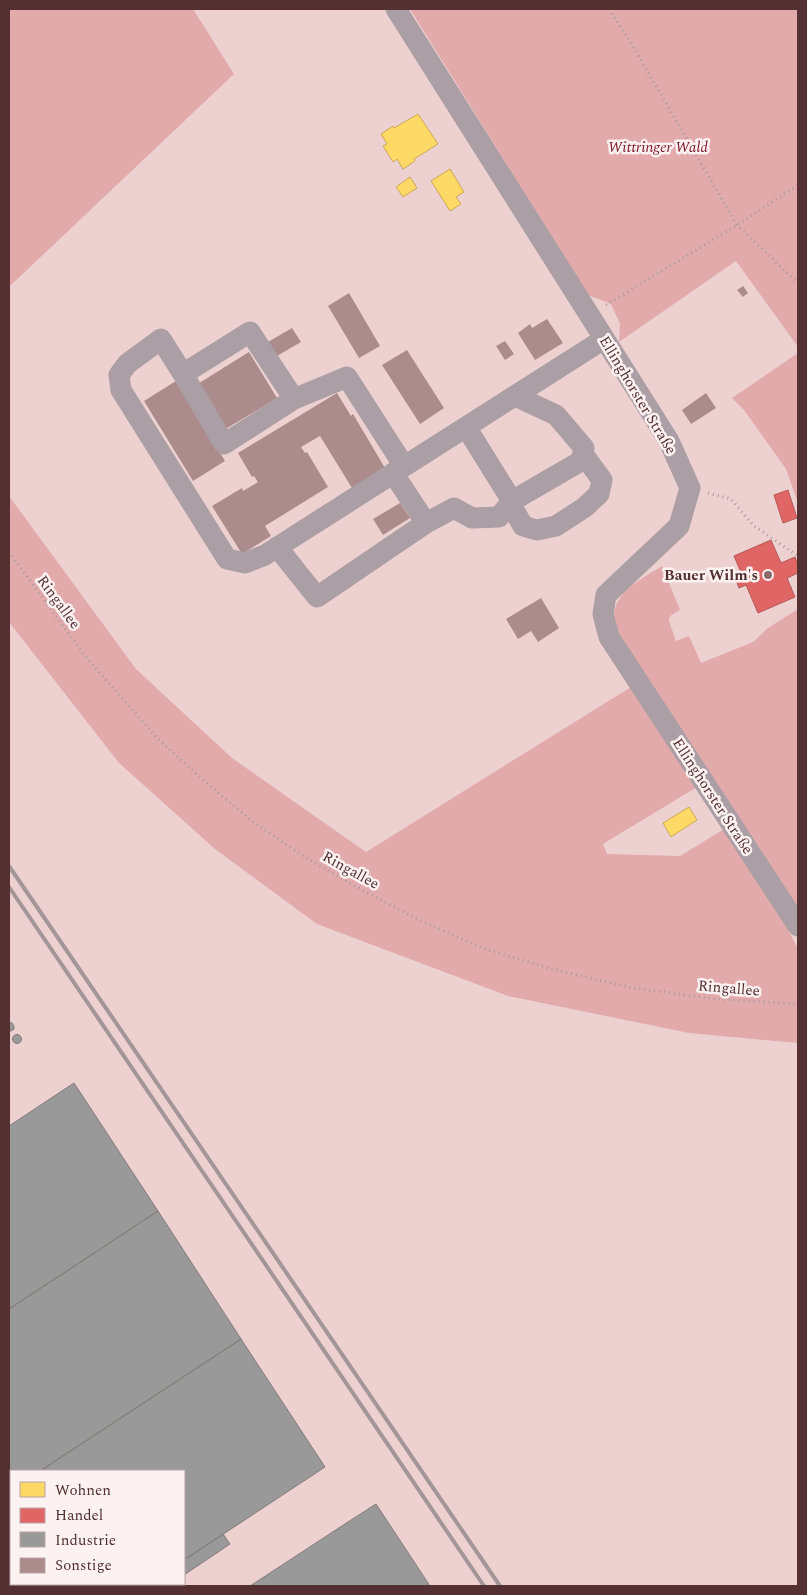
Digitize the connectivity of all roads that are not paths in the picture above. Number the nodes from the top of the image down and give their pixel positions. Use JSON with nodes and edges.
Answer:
{"nodes":[{"id":1,"x":396,"y":9,"type":"edge"},
{"id":2,"x":604,"y":339,"type":"junction"},
{"id":3,"x":183,"y":374,"type":"junction"},
{"id":4,"x":514,"y":396,"type":"junction"},
{"id":5,"x":294,"y":399,"type":"junction"},
{"id":6,"x":466,"y":427,"type":"junction"},
{"id":7,"x":583,"y":454,"type":"junction"},
{"id":8,"x":398,"y":469,"type":"junction"},
{"id":9,"x":511,"y":502,"type":"junction"},
{"id":10,"x":426,"y":523,"type":"junction"},
{"id":11,"x":277,"y":547,"type":"junction"},
{"id":12,"x":798,"y":926,"type":"edge"}],
"edges":[{"from":1,"to":2,"type":"street","name":"Ellinghorster Straße"},
{"from":2,"to":4,"type":"street"},
{"from":2,"to":12,"type":"street","name":"Ellinghorster Straße"},
{"from":3,"to":5,"type":"street"},
{"from":3,"to":5,"type":"street"},
{"from":3,"to":11,"type":"street"},
{"from":4,"to":6,"type":"street"},
{"from":4,"to":7,"type":"street"},
{"from":5,"to":8,"type":"street"},
{"from":6,"to":8,"type":"street"},
{"from":6,"to":9,"type":"street"},
{"from":7,"to":9,"type":"street"},
{"from":7,"to":9,"type":"street"},
{"from":8,"to":10,"type":"street"},
{"from":8,"to":11,"type":"street"},
{"from":9,"to":10,"type":"street"},
{"from":10,"to":11,"type":"street"}]}
